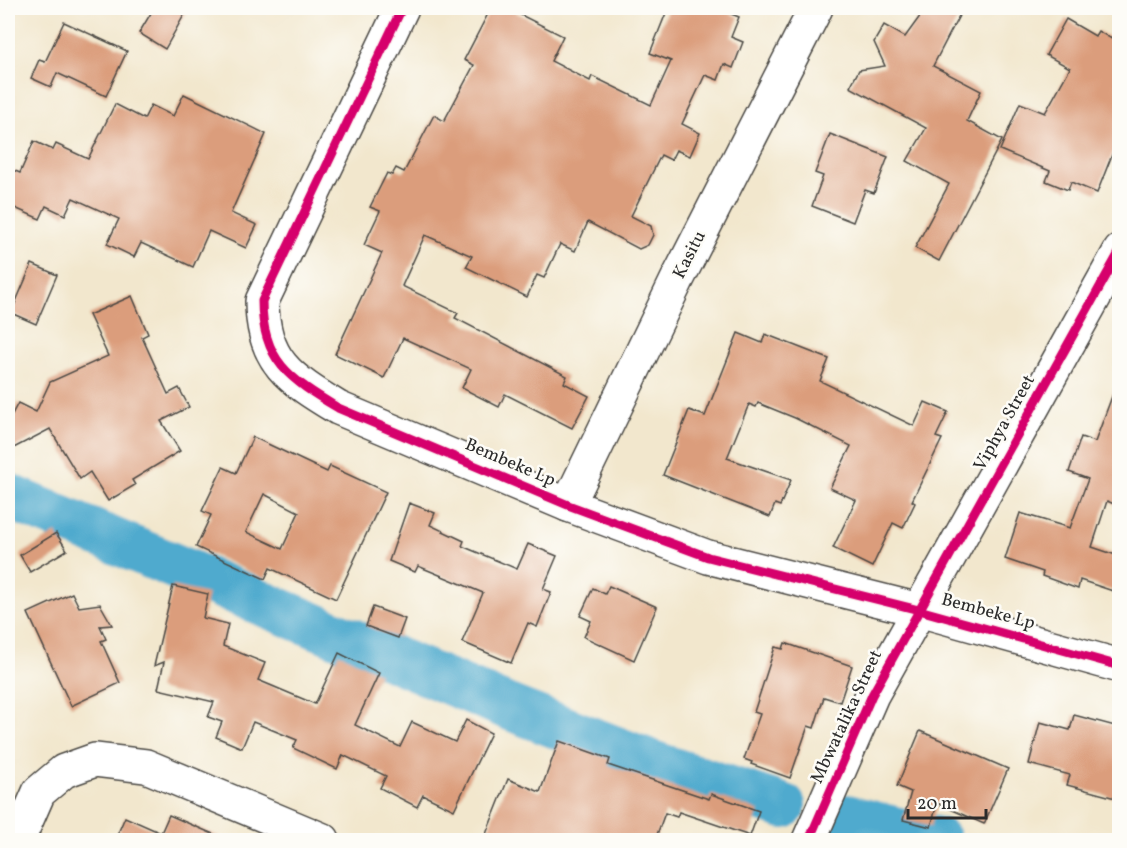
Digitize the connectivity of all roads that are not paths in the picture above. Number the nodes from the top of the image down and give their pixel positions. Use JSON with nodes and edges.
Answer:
{"nodes":[{"id":1,"x":402,"y":8,"type":"edge"},
{"id":2,"x":816,"y":8,"type":"edge"},
{"id":3,"x":1119,"y":251,"type":"edge"},
{"id":4,"x":568,"y":505,"type":"junction"},
{"id":5,"x":919,"y":610,"type":"junction"},
{"id":6,"x":1119,"y":666,"type":"edge"},
{"id":7,"x":18,"y":840,"type":"edge"},
{"id":8,"x":323,"y":840,"type":"edge"},
{"id":9,"x":809,"y":840,"type":"edge"}],
"edges":[{"from":1,"to":4,"type":"street","name":"Bembeke Lp"},
{"from":2,"to":4,"type":"street","name":"Kasitu"},
{"from":3,"to":5,"type":"street","name":"Viphya Street"},
{"from":4,"to":5,"type":"street","name":"Bembeke Lp"},
{"from":5,"to":6,"type":"street","name":"Bembeke Lp"},
{"from":5,"to":9,"type":"street","name":"Mbwatalika Street"},
{"from":7,"to":8,"type":"street"}]}
